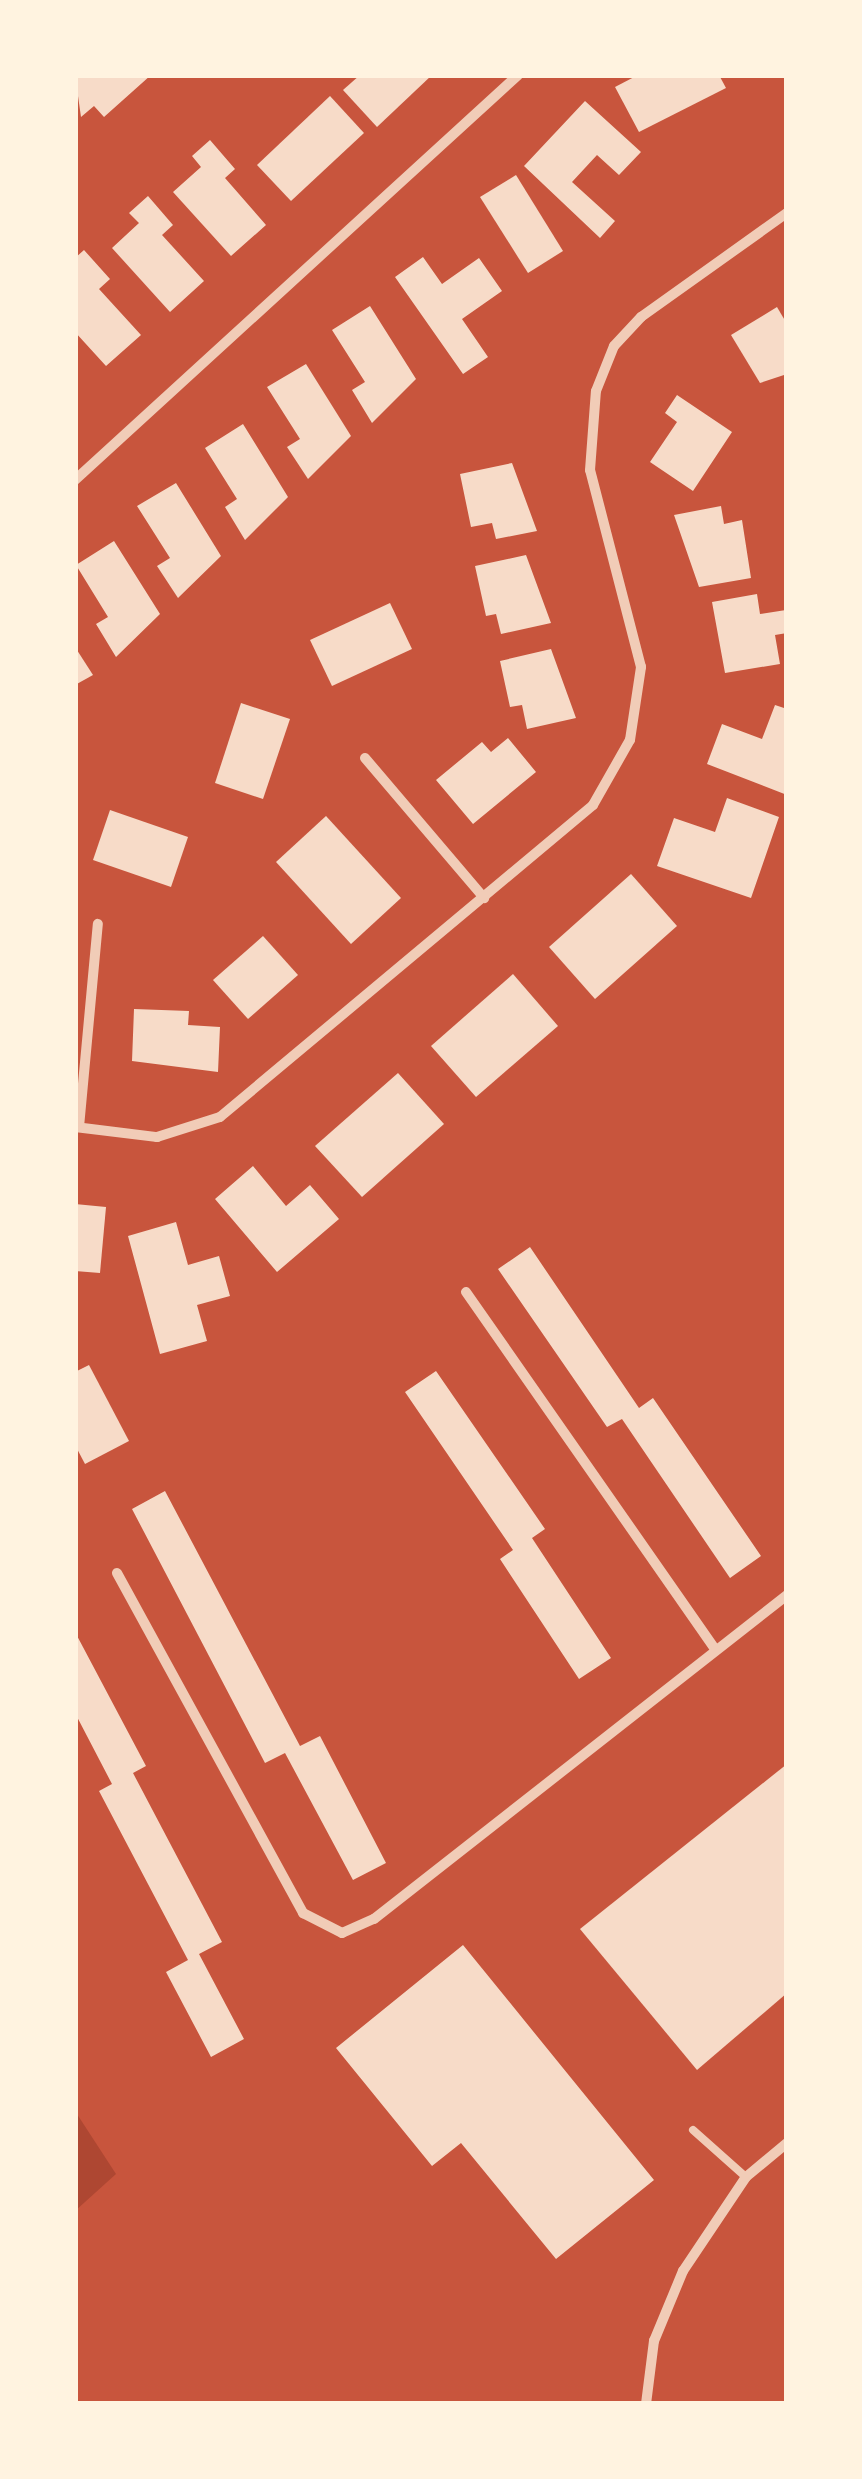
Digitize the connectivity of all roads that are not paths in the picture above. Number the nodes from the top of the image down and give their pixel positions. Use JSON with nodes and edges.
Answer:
{"nodes":[{"id":1,"x":518,"y":75,"type":"edge"},
{"id":2,"x":787,"y":213,"type":"edge"},
{"id":3,"x":75,"y":480,"type":"edge"},
{"id":4,"x":365,"y":758,"type":"dead end"},
{"id":5,"x":484,"y":898,"type":"junction"},
{"id":6,"x":98,"y":924,"type":"dead end"},
{"id":7,"x":77,"y":1127,"type":"edge"},
{"id":8,"x":466,"y":1292,"type":"dead end"},
{"id":9,"x":117,"y":1573,"type":"dead end"},
{"id":10,"x":787,"y":1595,"type":"edge"},
{"id":11,"x":715,"y":1648,"type":"junction"},
{"id":12,"x":693,"y":2130,"type":"dead end"},
{"id":13,"x":787,"y":2143,"type":"edge"},
{"id":14,"x":746,"y":2177,"type":"junction"},
{"id":15,"x":646,"y":2404,"type":"edge"}],
"edges":[{"from":1,"to":3,"type":"street"},
{"from":2,"to":5,"type":"street"},
{"from":4,"to":5,"type":"street"},
{"from":5,"to":7,"type":"street"},
{"from":6,"to":7,"type":"street"},
{"from":8,"to":11,"type":"street"},
{"from":9,"to":11,"type":"street"},
{"from":10,"to":11,"type":"street"},
{"from":12,"to":14,"type":"lane"},
{"from":13,"to":14,"type":"street"},
{"from":14,"to":15,"type":"street"}]}
